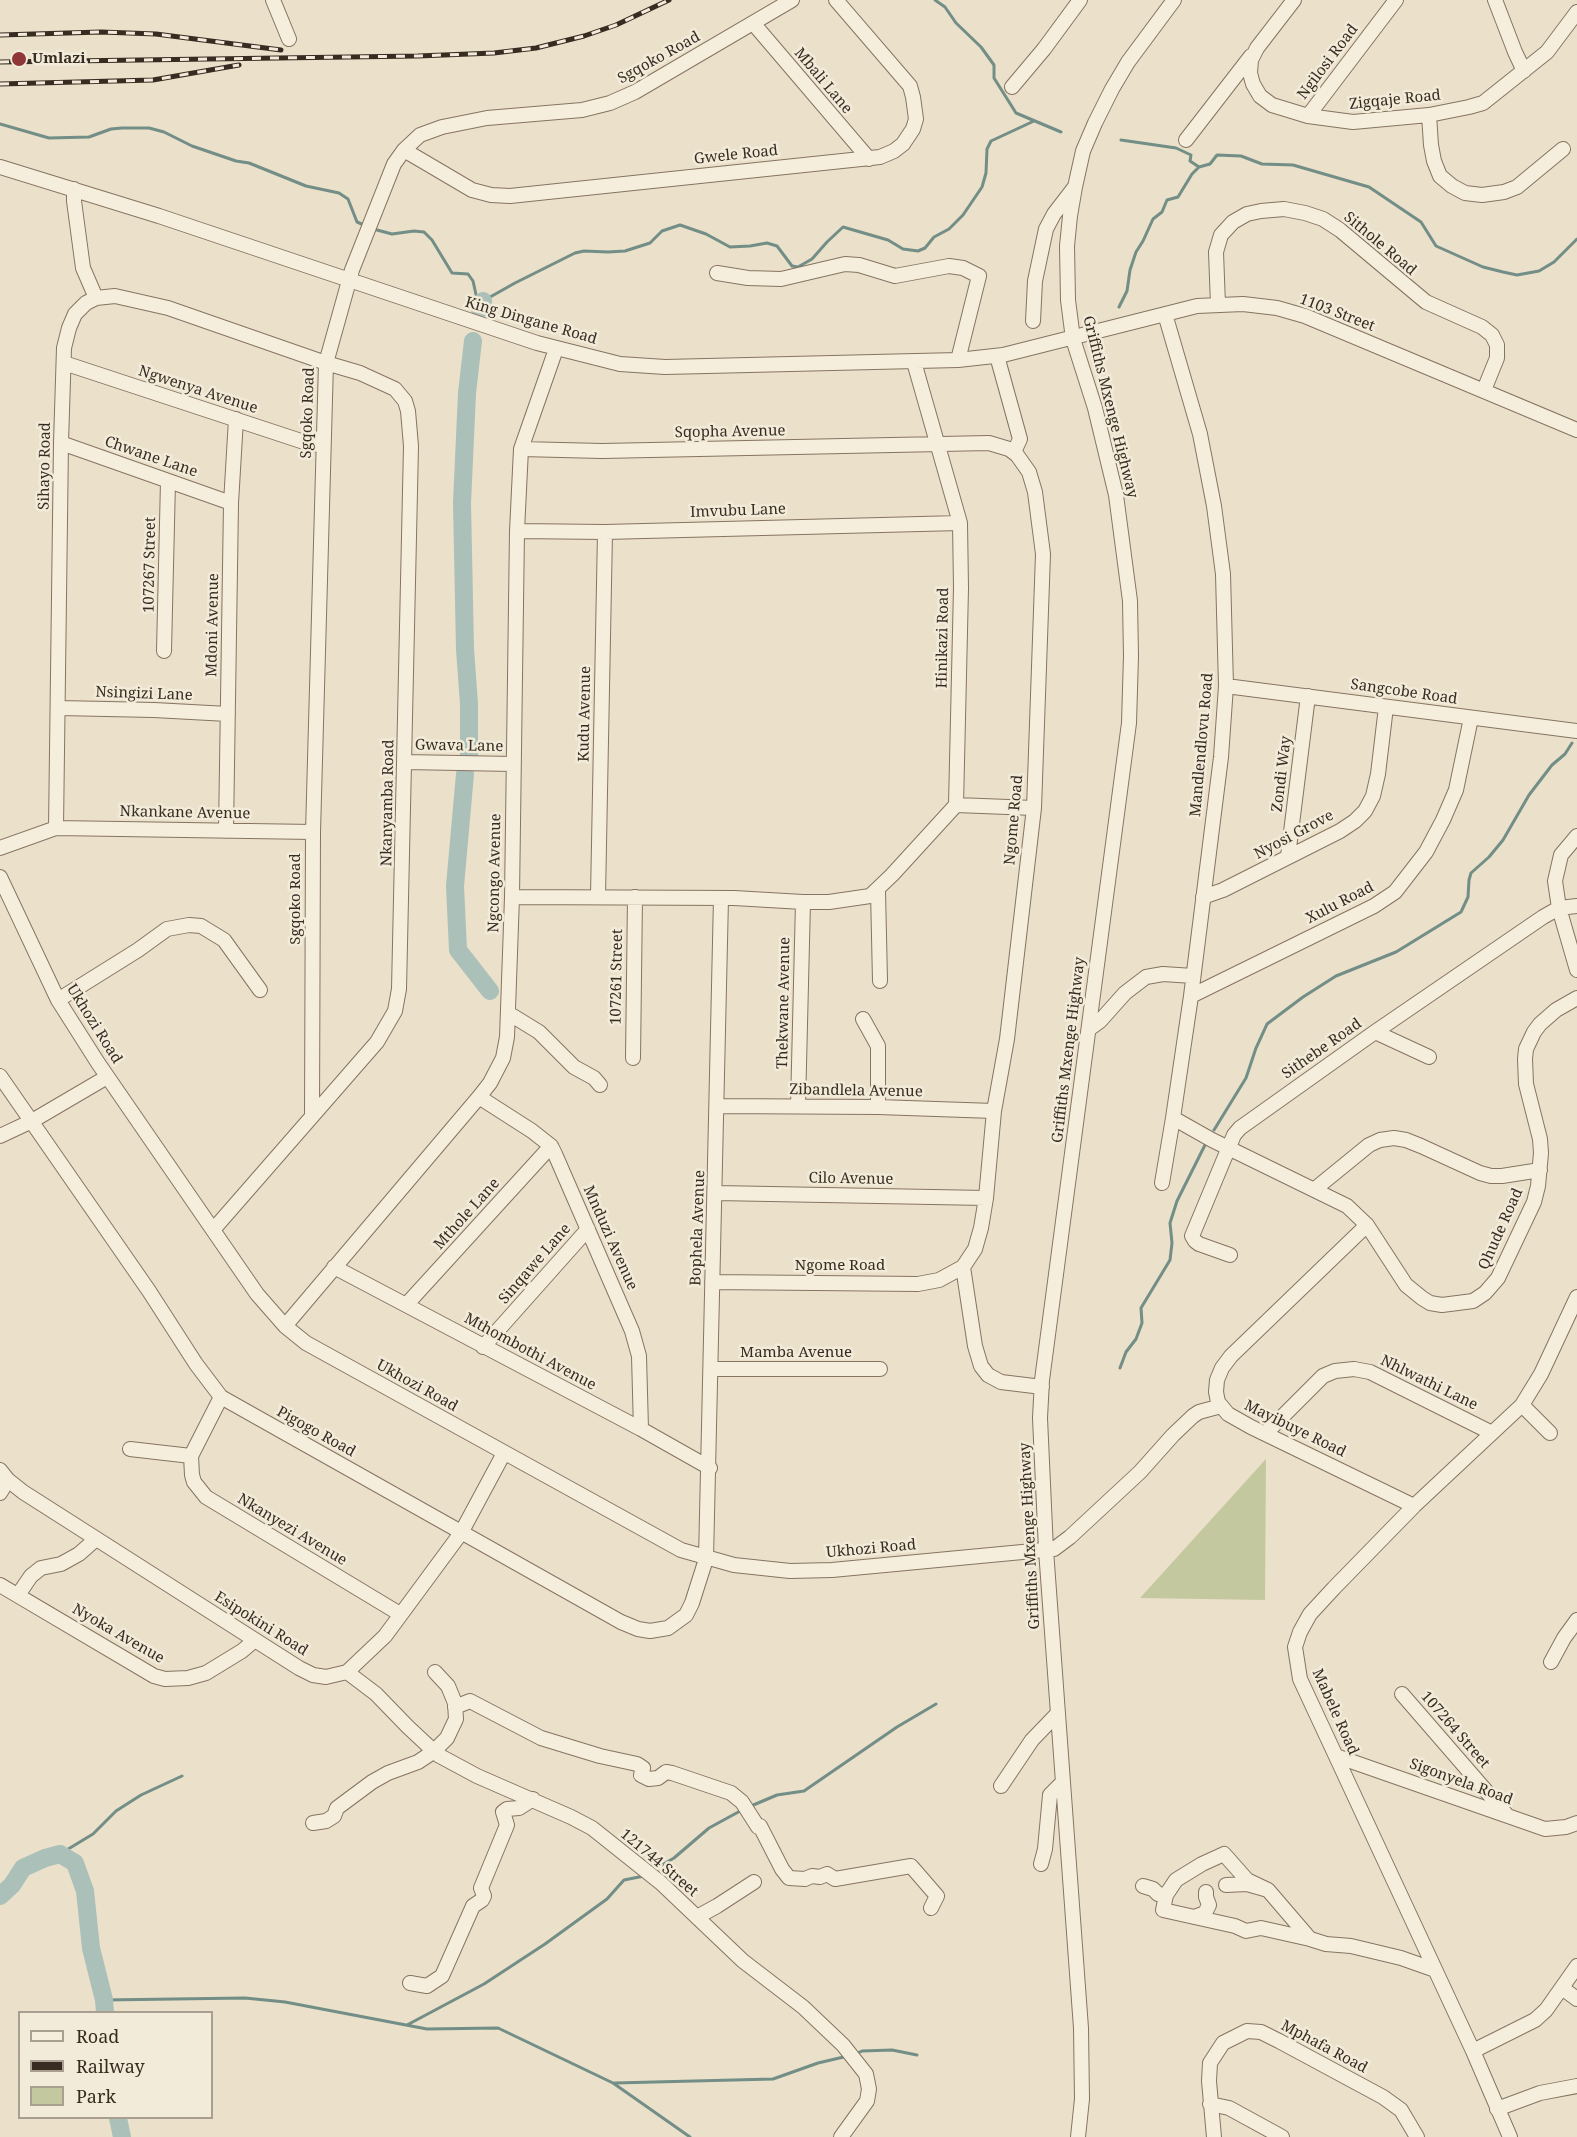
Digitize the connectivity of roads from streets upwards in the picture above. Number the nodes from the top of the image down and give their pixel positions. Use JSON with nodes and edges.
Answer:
{"nodes":[{"id":1,"x":273,"y":0,"type":"edge"},
{"id":2,"x":792,"y":0,"type":"edge"},
{"id":3,"x":836,"y":0,"type":"edge"},
{"id":4,"x":1080,"y":0,"type":"edge"},
{"id":5,"x":1174,"y":0,"type":"edge"},
{"id":6,"x":1294,"y":0,"type":"edge"},
{"id":7,"x":1396,"y":0,"type":"edge"},
{"id":8,"x":1495,"y":0,"type":"edge"},
{"id":9,"x":1577,"y":12,"type":"edge"},
{"id":10,"x":753,"y":23,"type":"junction"},
{"id":11,"x":289,"y":39,"type":"dead end"},
{"id":12,"x":1257,"y":48,"type":"junction"},
{"id":13,"x":1524,"y":71,"type":"junction"},
{"id":14,"x":1012,"y":87,"type":"dead end"},
{"id":15,"x":1429,"y":115,"type":"junction"},
{"id":16,"x":1308,"y":116,"type":"junction"},
{"id":17,"x":1186,"y":140,"type":"dead end"},
{"id":18,"x":1563,"y":149,"type":"dead end"},
{"id":19,"x":404,"y":150,"type":"junction"},
{"id":20,"x":869,"y":159,"type":"junction"},
{"id":21,"x":0,"y":167,"type":"edge"},
{"id":22,"x":1075,"y":187,"type":"junction"},
{"id":23,"x":74,"y":189,"type":"junction"},
{"id":24,"x":717,"y":273,"type":"dead end"},
{"id":25,"x":348,"y":281,"type":"junction"},
{"id":26,"x":96,"y":298,"type":"junction"},
{"id":27,"x":1218,"y":305,"type":"junction"},
{"id":28,"x":1165,"y":314,"type":"junction"},
{"id":29,"x":1033,"y":321,"type":"dead end"},
{"id":30,"x":1073,"y":339,"type":"junction"},
{"id":31,"x":556,"y":349,"type":"junction"},
{"id":32,"x":998,"y":356,"type":"junction"},
{"id":33,"x":958,"y":360,"type":"junction"},
{"id":34,"x":914,"y":362,"type":"junction"},
{"id":35,"x":64,"y":363,"type":"junction"},
{"id":36,"x":326,"y":363,"type":"junction"},
{"id":37,"x":1484,"y":390,"type":"junction"},
{"id":38,"x":236,"y":419,"type":"junction"},
{"id":39,"x":1577,"y":430,"type":"edge"},
{"id":40,"x":61,"y":443,"type":"junction"},
{"id":41,"x":939,"y":444,"type":"junction"},
{"id":42,"x":323,"y":446,"type":"junction"},
{"id":43,"x":521,"y":449,"type":"junction"},
{"id":44,"x":1014,"y":452,"type":"junction"},
{"id":45,"x":168,"y":481,"type":"junction"},
{"id":46,"x":231,"y":503,"type":"junction"},
{"id":47,"x":960,"y":523,"type":"junction"},
{"id":48,"x":518,"y":531,"type":"junction"},
{"id":49,"x":605,"y":532,"type":"junction"},
{"id":50,"x":164,"y":651,"type":"dead end"},
{"id":51,"x":1226,"y":686,"type":"junction"},
{"id":52,"x":1308,"y":696,"type":"junction"},
{"id":53,"x":1386,"y":707,"type":"junction"},
{"id":54,"x":59,"y":708,"type":"junction"},
{"id":55,"x":228,"y":714,"type":"junction"},
{"id":56,"x":1471,"y":718,"type":"junction"},
{"id":57,"x":1577,"y":731,"type":"edge"},
{"id":58,"x":405,"y":762,"type":"junction"},
{"id":59,"x":513,"y":764,"type":"junction"},
{"id":60,"x":956,"y":805,"type":"junction"},
{"id":61,"x":1034,"y":808,"type":"junction"},
{"id":62,"x":56,"y":828,"type":"junction"},
{"id":63,"x":226,"y":831,"type":"junction"},
{"id":64,"x":313,"y":832,"type":"junction"},
{"id":65,"x":1577,"y":836,"type":"edge"},
{"id":66,"x":0,"y":848,"type":"edge"},
{"id":67,"x":1288,"y":856,"type":"junction"},
{"id":68,"x":0,"y":877,"type":"edge"},
{"id":69,"x":878,"y":891,"type":"junction"},
{"id":70,"x":598,"y":896,"type":"junction"},
{"id":71,"x":512,"y":897,"type":"junction"},
{"id":72,"x":635,"y":897,"type":"junction"},
{"id":73,"x":1203,"y":897,"type":"junction"},
{"id":74,"x":721,"y":898,"type":"junction"},
{"id":75,"x":803,"y":902,"type":"junction"},
{"id":76,"x":1577,"y":906,"type":"edge"},
{"id":77,"x":1559,"y":908,"type":"junction"},
{"id":78,"x":1577,"y":970,"type":"edge"},
{"id":79,"x":1193,"y":976,"type":"junction"},
{"id":80,"x":880,"y":981,"type":"dead end"},
{"id":81,"x":260,"y":990,"type":"dead end"},
{"id":82,"x":1191,"y":996,"type":"junction"},
{"id":83,"x":1577,"y":998,"type":"edge"},
{"id":84,"x":58,"y":1000,"type":"junction"},
{"id":85,"x":508,"y":1013,"type":"junction"},
{"id":86,"x":863,"y":1019,"type":"dead end"},
{"id":87,"x":1089,"y":1029,"type":"junction"},
{"id":88,"x":1376,"y":1032,"type":"junction"},
{"id":89,"x":1429,"y":1057,"type":"dead end"},
{"id":90,"x":633,"y":1059,"type":"dead end"},
{"id":91,"x":0,"y":1076,"type":"edge"},
{"id":92,"x":107,"y":1077,"type":"junction"},
{"id":93,"x":600,"y":1085,"type":"dead end"},
{"id":94,"x":480,"y":1097,"type":"junction"},
{"id":95,"x":717,"y":1106,"type":"junction"},
{"id":96,"x":798,"y":1106,"type":"junction"},
{"id":97,"x":878,"y":1107,"type":"junction"},
{"id":98,"x":994,"y":1111,"type":"junction"},
{"id":99,"x":312,"y":1116,"type":"junction"},
{"id":100,"x":1173,"y":1118,"type":"junction"},
{"id":101,"x":32,"y":1121,"type":"junction"},
{"id":102,"x":0,"y":1136,"type":"edge"},
{"id":103,"x":551,"y":1146,"type":"junction"},
{"id":104,"x":1229,"y":1149,"type":"junction"},
{"id":105,"x":1540,"y":1170,"type":"junction"},
{"id":106,"x":1162,"y":1183,"type":"dead end"},
{"id":107,"x":1315,"y":1189,"type":"junction"},
{"id":108,"x":716,"y":1193,"type":"junction"},
{"id":109,"x":986,"y":1198,"type":"junction"},
{"id":110,"x":1367,"y":1225,"type":"junction"},
{"id":111,"x":588,"y":1229,"type":"junction"},
{"id":112,"x":213,"y":1230,"type":"junction"},
{"id":113,"x":1230,"y":1255,"type":"dead end"},
{"id":114,"x":334,"y":1267,"type":"junction"},
{"id":115,"x":963,"y":1267,"type":"junction"},
{"id":116,"x":712,"y":1282,"type":"junction"},
{"id":117,"x":1577,"y":1297,"type":"edge"},
{"id":118,"x":407,"y":1304,"type":"junction"},
{"id":119,"x":285,"y":1326,"type":"junction"},
{"id":120,"x":483,"y":1347,"type":"junction"},
{"id":121,"x":712,"y":1369,"type":"junction"},
{"id":122,"x":880,"y":1369,"type":"dead end"},
{"id":123,"x":1042,"y":1387,"type":"junction"},
{"id":124,"x":220,"y":1397,"type":"junction"},
{"id":125,"x":1522,"y":1405,"type":"junction"},
{"id":126,"x":1221,"y":1406,"type":"junction"},
{"id":127,"x":641,"y":1430,"type":"junction"},
{"id":128,"x":1266,"y":1433,"type":"junction"},
{"id":129,"x":1492,"y":1433,"type":"junction"},
{"id":130,"x":1550,"y":1433,"type":"dead end"},
{"id":131,"x":130,"y":1449,"type":"dead end"},
{"id":132,"x":504,"y":1453,"type":"junction"},
{"id":133,"x":191,"y":1456,"type":"junction"},
{"id":134,"x":710,"y":1468,"type":"junction"},
{"id":135,"x":4,"y":1475,"type":"edge"},
{"id":136,"x":0,"y":1492,"type":"edge"},
{"id":137,"x":1414,"y":1506,"type":"junction"},
{"id":138,"x":461,"y":1533,"type":"junction"},
{"id":139,"x":96,"y":1539,"type":"junction"},
{"id":140,"x":1046,"y":1550,"type":"junction"},
{"id":141,"x":706,"y":1559,"type":"junction"},
{"id":142,"x":0,"y":1585,"type":"edge"},
{"id":143,"x":18,"y":1595,"type":"junction"},
{"id":144,"x":400,"y":1614,"type":"junction"},
{"id":145,"x":1577,"y":1620,"type":"edge"},
{"id":146,"x":255,"y":1640,"type":"junction"},
{"id":147,"x":1551,"y":1662,"type":"dead end"},
{"id":148,"x":347,"y":1672,"type":"junction"},
{"id":149,"x":435,"y":1672,"type":"dead end"},
{"id":150,"x":1402,"y":1694,"type":"dead end"},
{"id":151,"x":455,"y":1707,"type":"junction"},
{"id":152,"x":1058,"y":1713,"type":"junction"},
{"id":153,"x":433,"y":1752,"type":"junction"},
{"id":154,"x":1336,"y":1755,"type":"junction"},
{"id":155,"x":1063,"y":1782,"type":"junction"},
{"id":156,"x":1001,"y":1786,"type":"dead end"},
{"id":157,"x":533,"y":1799,"type":"junction"},
{"id":158,"x":1507,"y":1815,"type":"junction"},
{"id":159,"x":313,"y":1823,"type":"dead end"},
{"id":160,"x":1577,"y":1823,"type":"edge"},
{"id":161,"x":1041,"y":1864,"type":"dead end"},
{"id":162,"x":754,"y":1882,"type":"dead end"},
{"id":163,"x":1226,"y":1885,"type":"dead end"},
{"id":164,"x":1143,"y":1886,"type":"dead end"},
{"id":165,"x":1268,"y":1890,"type":"junction"},
{"id":166,"x":1206,"y":1892,"type":"dead end"},
{"id":167,"x":1166,"y":1895,"type":"junction"},
{"id":168,"x":931,"y":1908,"type":"dead end"},
{"id":169,"x":697,"y":1917,"type":"junction"},
{"id":170,"x":1194,"y":1917,"type":"junction"},
{"id":171,"x":1310,"y":1939,"type":"junction"},
{"id":172,"x":1577,"y":1966,"type":"edge"},
{"id":173,"x":1435,"y":1970,"type":"junction"},
{"id":174,"x":410,"y":1983,"type":"dead end"},
{"id":175,"x":1562,"y":1988,"type":"junction"},
{"id":176,"x":1577,"y":1999,"type":"edge"},
{"id":177,"x":1473,"y":2051,"type":"junction"},
{"id":178,"x":1577,"y":2086,"type":"edge"},
{"id":179,"x":1210,"y":2104,"type":"junction"},
{"id":180,"x":1497,"y":2109,"type":"junction"},
{"id":181,"x":841,"y":2137,"type":"edge"},
{"id":182,"x":1078,"y":2137,"type":"edge"},
{"id":183,"x":1214,"y":2137,"type":"edge"},
{"id":184,"x":1282,"y":2137,"type":"edge"},
{"id":185,"x":1417,"y":2137,"type":"edge"},
{"id":186,"x":1510,"y":2137,"type":"edge"}],
"edges":[{"from":1,"to":11,"type":"street"},
{"from":2,"to":10,"type":"street","name":"Sgqoko Road"},
{"from":3,"to":20,"type":"street","name":"Gwele Road"},
{"from":4,"to":14,"type":"street"},
{"from":5,"to":22,"type":"street","name":"Griffiths Mxenge Highway"},
{"from":6,"to":12,"type":"street","name":"Zigqaje Road"},
{"from":7,"to":16,"type":"street","name":"Ngilosi Road"},
{"from":8,"to":13,"type":"street"},
{"from":9,"to":13,"type":"street","name":"Zigqaje Road"},
{"from":10,"to":19,"type":"street","name":"Sgqoko Road"},
{"from":10,"to":20,"type":"street","name":"Mbali Lane"},
{"from":12,"to":16,"type":"street","name":"Zigqaje Road"},
{"from":12,"to":17,"type":"street"},
{"from":13,"to":15,"type":"street","name":"Zigqaje Road"},
{"from":15,"to":16,"type":"street","name":"Zigqaje Road"},
{"from":15,"to":18,"type":"street"},
{"from":19,"to":20,"type":"street","name":"Gwele Road"},
{"from":19,"to":25,"type":"street","name":"Sgqoko Road"},
{"from":21,"to":23,"type":"street","name":"King Dingane Road"},
{"from":22,"to":29,"type":"street"},
{"from":22,"to":30,"type":"street","name":"Griffiths Mxenge Highway"},
{"from":23,"to":25,"type":"street","name":"King Dingane Road"},
{"from":23,"to":26,"type":"street"},
{"from":24,"to":33,"type":"street"},
{"from":25,"to":31,"type":"street","name":"King Dingane Road"},
{"from":25,"to":36,"type":"street","name":"Sgqoko Road"},
{"from":26,"to":35,"type":"street","name":"Sihayo Road"},
{"from":26,"to":36,"type":"street"},
{"from":27,"to":28,"type":"street","name":"1103 Street"},
{"from":27,"to":37,"type":"street","name":"1103 Street"},
{"from":27,"to":37,"type":"street","name":"Sithole Road"},
{"from":28,"to":30,"type":"street","name":"1103 Street"},
{"from":28,"to":51,"type":"street","name":"Mandlendlovu Road"},
{"from":30,"to":32,"type":"street","name":"King Dingane Road"},
{"from":30,"to":87,"type":"street","name":"Griffiths Mxenge Highway"},
{"from":31,"to":34,"type":"street","name":"King Dingane Road"},
{"from":31,"to":43,"type":"street","name":"Ngcongo Avenue"},
{"from":32,"to":33,"type":"street","name":"King Dingane Road"},
{"from":32,"to":44,"type":"street"},
{"from":33,"to":34,"type":"street","name":"King Dingane Road"},
{"from":34,"to":41,"type":"street","name":"Hinikazi Road"},
{"from":35,"to":38,"type":"street","name":"Ngwenya Avenue"},
{"from":35,"to":40,"type":"street","name":"Sihayo Road"},
{"from":36,"to":42,"type":"street","name":"Sgqoko Road"},
{"from":36,"to":58,"type":"street","name":"Nkanyamba Road"},
{"from":37,"to":39,"type":"street","name":"1103 Street"},
{"from":38,"to":42,"type":"street","name":"Ngwenya Avenue"},
{"from":38,"to":46,"type":"street","name":"Mdoni Avenue"},
{"from":40,"to":45,"type":"street","name":"Chwane Lane"},
{"from":40,"to":54,"type":"street","name":"Sihayo Road"},
{"from":41,"to":43,"type":"street","name":"Sqopha Avenue"},
{"from":41,"to":44,"type":"street"},
{"from":41,"to":47,"type":"street","name":"Hinikazi Road"},
{"from":42,"to":64,"type":"street","name":"Sgqoko Road"},
{"from":43,"to":48,"type":"street","name":"Ngcongo Avenue"},
{"from":44,"to":61,"type":"street","name":"Ngome Road"},
{"from":45,"to":46,"type":"street","name":"Chwane Lane"},
{"from":45,"to":50,"type":"street","name":"107267 Street"},
{"from":46,"to":55,"type":"street","name":"Mdoni Avenue"},
{"from":47,"to":49,"type":"street","name":"Imvubu Lane"},
{"from":47,"to":60,"type":"street","name":"Hinikazi Road"},
{"from":48,"to":49,"type":"street","name":"Imvubu Lane"},
{"from":48,"to":59,"type":"street","name":"Ngcongo Avenue"},
{"from":49,"to":70,"type":"street","name":"Kudu Avenue"},
{"from":51,"to":52,"type":"street","name":"Sangcobe Road"},
{"from":51,"to":73,"type":"street","name":"Mandlendlovu Road"},
{"from":52,"to":53,"type":"street","name":"Sangcobe Road"},
{"from":52,"to":67,"type":"street","name":"Zondi Way"},
{"from":53,"to":56,"type":"street","name":"Sangcobe Road"},
{"from":53,"to":67,"type":"street","name":"Nyosi Grove"},
{"from":54,"to":55,"type":"street","name":"Nsingizi Lane"},
{"from":54,"to":62,"type":"street","name":"Sihayo Road"},
{"from":55,"to":63,"type":"street","name":"Mdoni Avenue"},
{"from":56,"to":57,"type":"street","name":"Sangcobe Road"},
{"from":56,"to":82,"type":"street","name":"Xulu Road"},
{"from":58,"to":59,"type":"street","name":"Gwava Lane"},
{"from":58,"to":99,"type":"street","name":"Nkanyamba Road"},
{"from":59,"to":71,"type":"street","name":"Ngcongo Avenue"},
{"from":60,"to":61,"type":"street"},
{"from":60,"to":69,"type":"street"},
{"from":61,"to":98,"type":"street","name":"Ngome Road"},
{"from":62,"to":63,"type":"street","name":"Nkankane Avenue"},
{"from":62,"to":66,"type":"street"},
{"from":63,"to":64,"type":"street","name":"Nkankane Avenue"},
{"from":64,"to":99,"type":"street","name":"Sgqoko Road"},
{"from":65,"to":77,"type":"street"},
{"from":67,"to":73,"type":"street","name":"Nyosi Grove"},
{"from":68,"to":84,"type":"street","name":"Ukhozi Road"},
{"from":69,"to":75,"type":"street"},
{"from":69,"to":80,"type":"street"},
{"from":70,"to":71,"type":"street"},
{"from":70,"to":72,"type":"street"},
{"from":71,"to":85,"type":"street","name":"Ngcongo Avenue"},
{"from":72,"to":74,"type":"street"},
{"from":72,"to":90,"type":"street","name":"107261 Street"},
{"from":73,"to":79,"type":"street","name":"Mandlendlovu Road"},
{"from":74,"to":75,"type":"street"},
{"from":74,"to":95,"type":"street","name":"Bophela Avenue"},
{"from":75,"to":96,"type":"street","name":"Thekwane Avenue"},
{"from":76,"to":77,"type":"street"},
{"from":77,"to":78,"type":"street"},
{"from":77,"to":88,"type":"street","name":"Sithebe Road"},
{"from":79,"to":82,"type":"street","name":"Mandlendlovu Road"},
{"from":79,"to":87,"type":"street"},
{"from":81,"to":84,"type":"street"},
{"from":82,"to":100,"type":"street","name":"Mandlendlovu Road"},
{"from":83,"to":105,"type":"street","name":"Qhude Road"},
{"from":84,"to":92,"type":"street","name":"Ukhozi Road"},
{"from":85,"to":93,"type":"street"},
{"from":85,"to":94,"type":"street","name":"Ngcongo Avenue"},
{"from":86,"to":97,"type":"street"},
{"from":87,"to":123,"type":"street","name":"Griffiths Mxenge Highway"},
{"from":88,"to":89,"type":"street"},
{"from":88,"to":104,"type":"street","name":"Sithebe Road"},
{"from":91,"to":101,"type":"street","name":"Pigogo Road"},
{"from":92,"to":101,"type":"street"},
{"from":92,"to":112,"type":"street","name":"Ukhozi Road"},
{"from":94,"to":103,"type":"street","name":"Mnduzi Avenue"},
{"from":94,"to":114,"type":"street","name":"Ngcongo Avenue"},
{"from":95,"to":96,"type":"street","name":"Zibandlela Avenue"},
{"from":95,"to":108,"type":"street","name":"Bophela Avenue"},
{"from":96,"to":97,"type":"street","name":"Zibandlela Avenue"},
{"from":97,"to":98,"type":"street","name":"Zibandlela Avenue"},
{"from":98,"to":109,"type":"street","name":"Ngome Road"},
{"from":99,"to":112,"type":"street","name":"Nkanyamba Road"},
{"from":100,"to":104,"type":"street","name":"Qhude Road"},
{"from":100,"to":106,"type":"street","name":"Mandlendlovu Road"},
{"from":101,"to":102,"type":"street"},
{"from":101,"to":124,"type":"street","name":"Pigogo Road"},
{"from":103,"to":111,"type":"street","name":"Mnduzi Avenue"},
{"from":103,"to":118,"type":"street","name":"Mthole Lane"},
{"from":104,"to":107,"type":"street","name":"Qhude Road"},
{"from":104,"to":113,"type":"street","name":"Sithebe Road"},
{"from":105,"to":107,"type":"street"},
{"from":105,"to":110,"type":"street","name":"Qhude Road"},
{"from":107,"to":110,"type":"street","name":"Qhude Road"},
{"from":108,"to":109,"type":"street","name":"Cilo Avenue"},
{"from":108,"to":116,"type":"street","name":"Bophela Avenue"},
{"from":109,"to":115,"type":"street","name":"Ngome Road"},
{"from":110,"to":126,"type":"street","name":"Mayibuye Road"},
{"from":111,"to":120,"type":"street","name":"Sinqawe Lane"},
{"from":111,"to":127,"type":"street","name":"Mnduzi Avenue"},
{"from":112,"to":119,"type":"street","name":"Ukhozi Road"},
{"from":114,"to":118,"type":"street","name":"Mthombothi Avenue"},
{"from":114,"to":119,"type":"street","name":"Ngcongo Avenue"},
{"from":115,"to":116,"type":"street","name":"Ngome Road"},
{"from":115,"to":123,"type":"street"},
{"from":116,"to":121,"type":"street","name":"Bophela Avenue"},
{"from":117,"to":125,"type":"street","name":"Mabele Road"},
{"from":118,"to":120,"type":"street","name":"Mthombothi Avenue"},
{"from":119,"to":132,"type":"street","name":"Ukhozi Road"},
{"from":120,"to":127,"type":"street","name":"Mthombothi Avenue"},
{"from":121,"to":122,"type":"street","name":"Mamba Avenue"},
{"from":121,"to":134,"type":"street","name":"Bophela Avenue"},
{"from":123,"to":140,"type":"street","name":"Griffiths Mxenge Highway"},
{"from":124,"to":133,"type":"street"},
{"from":124,"to":138,"type":"street","name":"Pigogo Road"},
{"from":125,"to":129,"type":"street","name":"Mabele Road"},
{"from":125,"to":130,"type":"street"},
{"from":126,"to":128,"type":"street","name":"Mayibuye Road"},
{"from":126,"to":140,"type":"street"},
{"from":127,"to":134,"type":"street","name":"Mthombothi Avenue"},
{"from":128,"to":129,"type":"street","name":"Nhlwathi Lane"},
{"from":128,"to":137,"type":"street","name":"Mayibuye Road"},
{"from":129,"to":137,"type":"street","name":"Mabele Road"},
{"from":131,"to":133,"type":"street"},
{"from":132,"to":138,"type":"street"},
{"from":132,"to":141,"type":"street","name":"Ukhozi Road"},
{"from":133,"to":144,"type":"street","name":"Nkanyezi Avenue"},
{"from":134,"to":141,"type":"street","name":"Bophela Avenue"},
{"from":135,"to":136,"type":"street"},
{"from":135,"to":139,"type":"street","name":"Esipokini Road"},
{"from":137,"to":154,"type":"street","name":"Mabele Road"},
{"from":138,"to":141,"type":"street","name":"Pigogo Road"},
{"from":138,"to":144,"type":"street"},
{"from":139,"to":143,"type":"street"},
{"from":139,"to":146,"type":"street","name":"Esipokini Road"},
{"from":140,"to":141,"type":"street","name":"Ukhozi Road"},
{"from":140,"to":152,"type":"street","name":"Griffiths Mxenge Highway"},
{"from":142,"to":143,"type":"street","name":"Nyoka Avenue"},
{"from":143,"to":146,"type":"street","name":"Nyoka Avenue"},
{"from":144,"to":148,"type":"street"},
{"from":145,"to":147,"type":"street"},
{"from":146,"to":148,"type":"street","name":"Esipokini Road"},
{"from":148,"to":153,"type":"street","name":"121744 Street"},
{"from":149,"to":151,"type":"street"},
{"from":150,"to":158,"type":"street","name":"107264 Street"},
{"from":151,"to":153,"type":"street"},
{"from":151,"to":168,"type":"street"},
{"from":152,"to":155,"type":"street","name":"Griffiths Mxenge Highway"},
{"from":152,"to":156,"type":"street"},
{"from":153,"to":157,"type":"street","name":"121744 Street"},
{"from":153,"to":159,"type":"street"},
{"from":154,"to":158,"type":"street","name":"Sigonyela Road"},
{"from":154,"to":173,"type":"street","name":"Mabele Road"},
{"from":155,"to":161,"type":"street"},
{"from":155,"to":182,"type":"street","name":"Griffiths Mxenge Highway"},
{"from":157,"to":169,"type":"street","name":"121744 Street"},
{"from":157,"to":174,"type":"street"},
{"from":158,"to":160,"type":"street","name":"Sigonyela Road"},
{"from":162,"to":169,"type":"street"},
{"from":163,"to":165,"type":"street"},
{"from":164,"to":167,"type":"street"},
{"from":165,"to":167,"type":"street"},
{"from":165,"to":171,"type":"street"},
{"from":166,"to":170,"type":"street"},
{"from":167,"to":170,"type":"street"},
{"from":169,"to":181,"type":"street","name":"121744 Street"},
{"from":170,"to":171,"type":"street"},
{"from":171,"to":173,"type":"street"},
{"from":172,"to":175,"type":"street"},
{"from":173,"to":177,"type":"street","name":"Mabele Road"},
{"from":175,"to":176,"type":"street"},
{"from":175,"to":177,"type":"street"},
{"from":177,"to":180,"type":"street","name":"Mabele Road"},
{"from":178,"to":180,"type":"street"},
{"from":179,"to":183,"type":"street","name":"Mphafa Road"},
{"from":179,"to":184,"type":"street"},
{"from":179,"to":185,"type":"street","name":"Mphafa Road"},
{"from":180,"to":186,"type":"street","name":"Mabele Road"}]}
